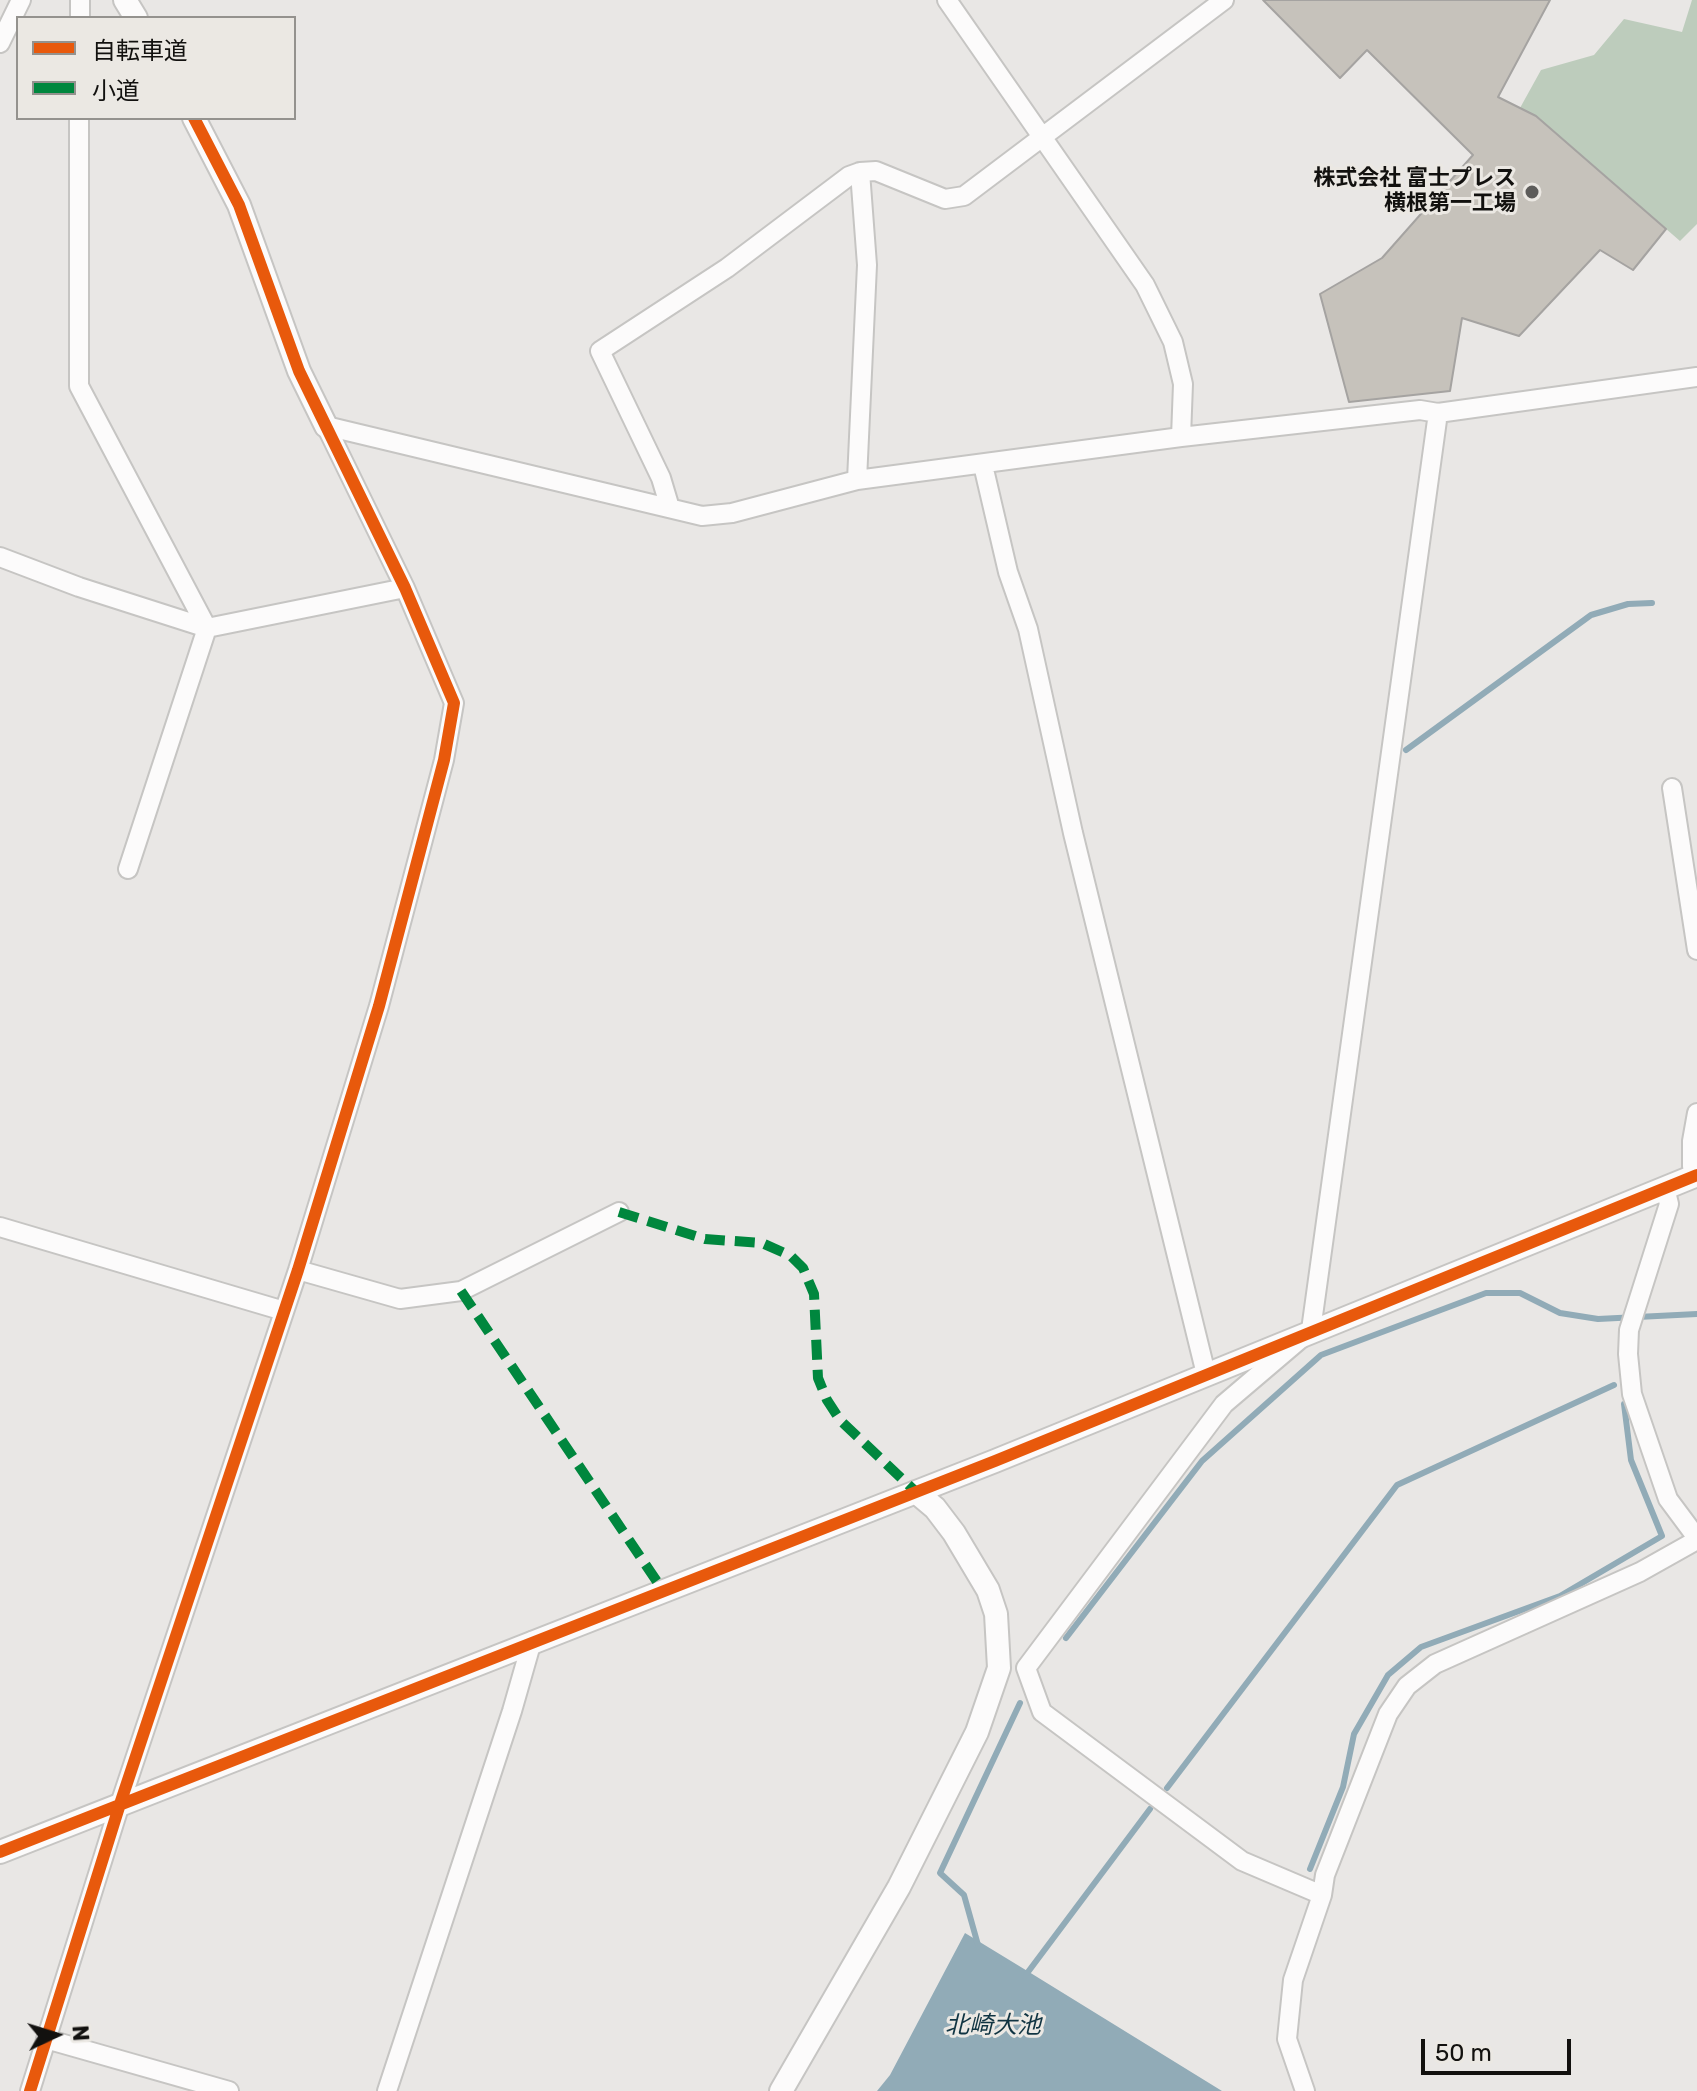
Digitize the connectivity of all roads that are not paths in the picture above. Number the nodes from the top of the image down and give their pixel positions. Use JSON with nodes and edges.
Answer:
{"nodes":[{"id":1,"x":21,"y":0,"type":"edge"},
{"id":2,"x":947,"y":0,"type":"edge"},
{"id":3,"x":1224,"y":0,"type":"edge"},
{"id":4,"x":0,"y":43,"type":"edge"},
{"id":5,"x":79,"y":120,"type":"edge"},
{"id":6,"x":195,"y":120,"type":"edge"},
{"id":7,"x":1044,"y":139,"type":"junction"},
{"id":8,"x":860,"y":172,"type":"junction"},
{"id":9,"x":1697,"y":377,"type":"edge"},
{"id":10,"x":1438,"y":413,"type":"junction"},
{"id":11,"x":326,"y":426,"type":"junction"},
{"id":12,"x":1181,"y":437,"type":"junction"},
{"id":13,"x":983,"y":465,"type":"junction"},
{"id":14,"x":857,"y":480,"type":"junction"},
{"id":15,"x":670,"y":508,"type":"junction"},
{"id":16,"x":0,"y":557,"type":"edge"},
{"id":17,"x":405,"y":588,"type":"junction"},
{"id":18,"x":207,"y":628,"type":"junction"},
{"id":19,"x":1672,"y":788,"type":"dead end"},
{"id":20,"x":128,"y":869,"type":"dead end"},
{"id":21,"x":1697,"y":950,"type":"edge"},
{"id":22,"x":1697,"y":1113,"type":"edge"},
{"id":23,"x":1697,"y":1175,"type":"edge"},
{"id":24,"x":1665,"y":1188,"type":"junction"},
{"id":25,"x":619,"y":1212,"type":"dead end"},
{"id":26,"x":0,"y":1227,"type":"edge"},
{"id":27,"x":298,"y":1270,"type":"junction"},
{"id":28,"x":284,"y":1311,"type":"junction"},
{"id":29,"x":1311,"y":1330,"type":"junction"},
{"id":30,"x":1206,"y":1374,"type":"junction"},
{"id":31,"x":916,"y":1492,"type":"junction"},
{"id":32,"x":1697,"y":1539,"type":"edge"},
{"id":33,"x":532,"y":1641,"type":"junction"},
{"id":34,"x":999,"y":1668,"type":"junction"},
{"id":35,"x":1026,"y":1668,"type":"junction"},
{"id":36,"x":120,"y":1804,"type":"junction"},
{"id":37,"x":0,"y":1852,"type":"edge"},
{"id":38,"x":1322,"y":1895,"type":"junction"},
{"id":39,"x":46,"y":2039,"type":"junction"},
{"id":40,"x":30,"y":2091,"type":"edge"},
{"id":41,"x":229,"y":2091,"type":"edge"},
{"id":42,"x":387,"y":2091,"type":"edge"},
{"id":43,"x":781,"y":2091,"type":"edge"},
{"id":44,"x":1305,"y":2091,"type":"edge"}],
"edges":[{"from":1,"to":4,"type":"street"},
{"from":2,"to":7,"type":"street"},
{"from":3,"to":7,"type":"street"},
{"from":5,"to":18,"type":"street"},
{"from":6,"to":11,"type":"street"},
{"from":7,"to":8,"type":"street"},
{"from":7,"to":12,"type":"street"},
{"from":8,"to":14,"type":"street"},
{"from":8,"to":15,"type":"street"},
{"from":9,"to":10,"type":"street"},
{"from":10,"to":12,"type":"street"},
{"from":10,"to":29,"type":"street"},
{"from":11,"to":15,"type":"street"},
{"from":11,"to":17,"type":"street"},
{"from":12,"to":13,"type":"street"},
{"from":13,"to":14,"type":"street"},
{"from":13,"to":30,"type":"street"},
{"from":14,"to":15,"type":"street"},
{"from":16,"to":18,"type":"street"},
{"from":17,"to":18,"type":"street"},
{"from":17,"to":27,"type":"street"},
{"from":18,"to":20,"type":"street"},
{"from":19,"to":21,"type":"street"},
{"from":22,"to":23,"type":"street"},
{"from":23,"to":24,"type":"street"},
{"from":24,"to":29,"type":"street"},
{"from":24,"to":32,"type":"street"},
{"from":25,"to":27,"type":"street"},
{"from":26,"to":28,"type":"street"},
{"from":27,"to":28,"type":"street"},
{"from":28,"to":36,"type":"street"},
{"from":29,"to":30,"type":"street"},
{"from":29,"to":35,"type":"street"},
{"from":30,"to":31,"type":"street"},
{"from":31,"to":33,"type":"street"},
{"from":31,"to":34,"type":"street"},
{"from":32,"to":38,"type":"street"},
{"from":33,"to":36,"type":"street"},
{"from":33,"to":42,"type":"street"},
{"from":34,"to":35,"type":"street"},
{"from":34,"to":43,"type":"street"},
{"from":35,"to":38,"type":"street"},
{"from":36,"to":37,"type":"street"},
{"from":36,"to":39,"type":"street"},
{"from":38,"to":44,"type":"street"},
{"from":39,"to":40,"type":"street"},
{"from":39,"to":41,"type":"street"}]}
